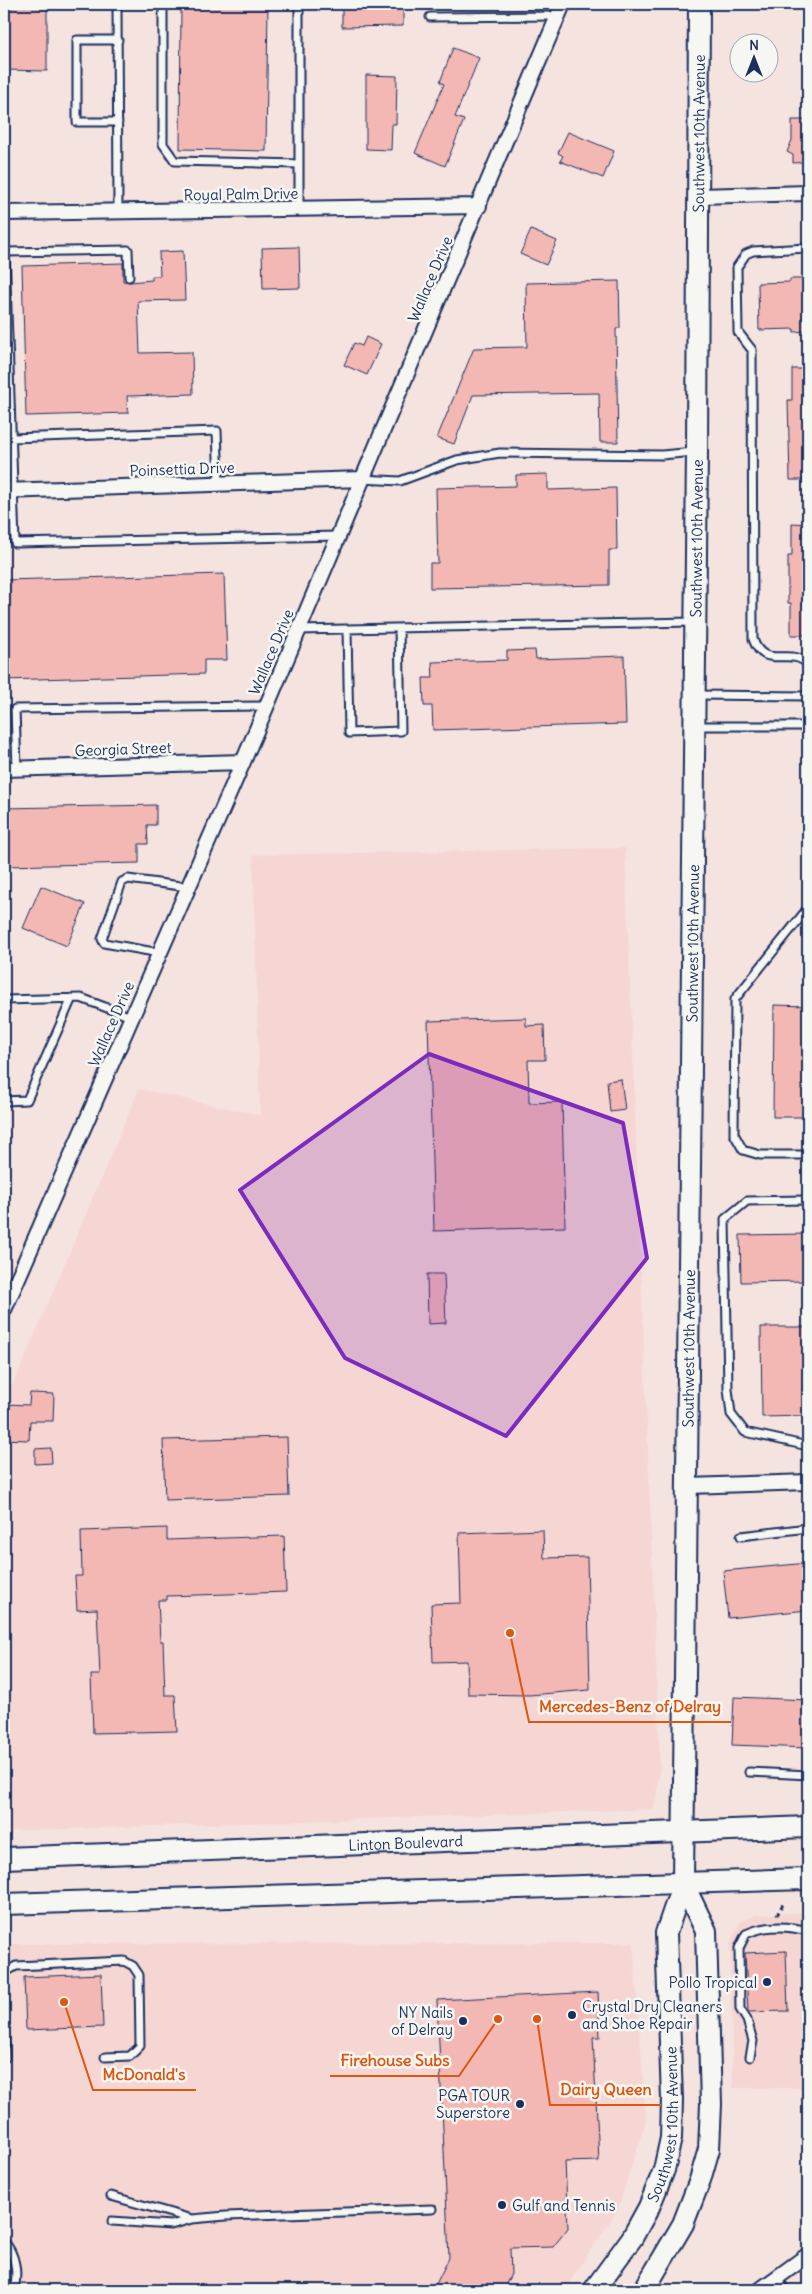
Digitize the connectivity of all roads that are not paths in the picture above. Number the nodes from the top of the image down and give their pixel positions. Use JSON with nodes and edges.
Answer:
{"nodes":[{"id":1,"x":117,"y":4,"type":"edge"},
{"id":2,"x":163,"y":4,"type":"edge"},
{"id":3,"x":299,"y":4,"type":"edge"},
{"id":4,"x":699,"y":4,"type":"edge"},
{"id":5,"x":561,"y":10,"type":"edge"},
{"id":6,"x":430,"y":17,"type":"dead end"},
{"id":7,"x":118,"y":40,"type":"junction"},
{"id":8,"x":118,"y":122,"type":"junction"},
{"id":9,"x":299,"y":164,"type":"junction"},
{"id":10,"x":808,"y":193,"type":"edge"},
{"id":11,"x":699,"y":196,"type":"junction"},
{"id":12,"x":478,"y":206,"type":"junction"},
{"id":13,"x":299,"y":209,"type":"junction"},
{"id":14,"x":118,"y":212,"type":"junction"},
{"id":15,"x":4,"y":213,"type":"edge"},
{"id":16,"x":808,"y":248,"type":"edge"},
{"id":17,"x":5,"y":252,"type":"edge"},
{"id":18,"x":129,"y":277,"type":"dead end"},
{"id":19,"x":11,"y":438,"type":"junction"},
{"id":20,"x":697,"y":452,"type":"junction"},
{"id":21,"x":362,"y":479,"type":"junction"},
{"id":22,"x":219,"y":484,"type":"junction"},
{"id":23,"x":8,"y":491,"type":"edge"},
{"id":24,"x":338,"y":536,"type":"junction"},
{"id":25,"x":696,"y":622,"type":"junction"},
{"id":26,"x":399,"y":628,"type":"junction"},
{"id":27,"x":347,"y":629,"type":"junction"},
{"id":28,"x":298,"y":630,"type":"junction"},
{"id":29,"x":808,"y":665,"type":"edge"},
{"id":30,"x":695,"y":695,"type":"junction"},
{"id":31,"x":808,"y":696,"type":"edge"},
{"id":32,"x":266,"y":706,"type":"junction"},
{"id":33,"x":694,"y":726,"type":"junction"},
{"id":34,"x":808,"y":726,"type":"edge"},
{"id":35,"x":243,"y":762,"type":"junction"},
{"id":36,"x":11,"y":769,"type":"edge"},
{"id":37,"x":188,"y":887,"type":"junction"},
{"id":38,"x":808,"y":908,"type":"edge"},
{"id":39,"x":160,"y":953,"type":"junction"},
{"id":40,"x":72,"y":998,"type":"junction"},
{"id":41,"x":4,"y":1000,"type":"edge"},
{"id":42,"x":132,"y":1017,"type":"junction"},
{"id":43,"x":4,"y":1101,"type":"edge"},
{"id":44,"x":808,"y":1155,"type":"edge"},
{"id":45,"x":808,"y":1200,"type":"edge"},
{"id":46,"x":4,"y":1310,"type":"edge"},
{"id":47,"x":808,"y":1446,"type":"edge"},
{"id":48,"x":808,"y":1482,"type":"edge"},
{"id":49,"x":688,"y":1486,"type":"junction"},
{"id":50,"x":808,"y":1528,"type":"edge"},
{"id":51,"x":741,"y":1536,"type":"dead end"},
{"id":52,"x":748,"y":1772,"type":"dead end"},
{"id":53,"x":808,"y":1775,"type":"edge"},
{"id":54,"x":808,"y":1827,"type":"edge"},
{"id":55,"x":684,"y":1831,"type":"junction"},
{"id":56,"x":4,"y":1858,"type":"edge"},
{"id":57,"x":808,"y":1879,"type":"edge"},
{"id":58,"x":683,"y":1883,"type":"junction"},
{"id":59,"x":4,"y":1904,"type":"edge"},
{"id":60,"x":808,"y":1931,"type":"edge"},
{"id":61,"x":4,"y":1973,"type":"edge"},
{"id":62,"x":4,"y":2030,"type":"edge"},
{"id":63,"x":105,"y":2057,"type":"dead end"},
{"id":64,"x":750,"y":2057,"type":"dead end"},
{"id":65,"x":5,"y":2058,"type":"dead end"},
{"id":66,"x":111,"y":2196,"type":"dead end"},
{"id":67,"x":432,"y":2209,"type":"dead end"},
{"id":68,"x":192,"y":2219,"type":"junction"},
{"id":69,"x":112,"y":2221,"type":"dead end"},
{"id":70,"x":4,"y":2242,"type":"edge"},
{"id":71,"x":808,"y":2255,"type":"edge"},
{"id":72,"x":776,"y":2277,"type":"junction"},
{"id":73,"x":14,"y":2290,"type":"edge"},
{"id":74,"x":594,"y":2290,"type":"edge"},
{"id":75,"x":644,"y":2290,"type":"edge"},
{"id":76,"x":760,"y":2290,"type":"edge"},
{"id":77,"x":786,"y":2290,"type":"edge"}],
"edges":[{"from":1,"to":7,"type":"lane"},
{"from":2,"to":9,"type":"lane"},
{"from":3,"to":9,"type":"lane"},
{"from":4,"to":11,"type":"street","name":"Southwest 10th Avenue"},
{"from":5,"to":6,"type":"lane"},
{"from":5,"to":12,"type":"street","name":"Wallace Drive"},
{"from":7,"to":8,"type":"lane"},
{"from":7,"to":8,"type":"lane"},
{"from":8,"to":14,"type":"lane"},
{"from":9,"to":13,"type":"lane"},
{"from":10,"to":11,"type":"street"},
{"from":11,"to":20,"type":"street","name":"Southwest 10th Avenue"},
{"from":12,"to":13,"type":"street","name":"Royal Palm Drive"},
{"from":12,"to":21,"type":"street","name":"Wallace Drive"},
{"from":13,"to":14,"type":"street","name":"Royal Palm Drive"},
{"from":14,"to":15,"type":"street","name":"Royal Palm Drive"},
{"from":16,"to":29,"type":"lane"},
{"from":17,"to":18,"type":"lane"},
{"from":17,"to":19,"type":"lane"},
{"from":19,"to":22,"type":"lane"},
{"from":19,"to":23,"type":"lane"},
{"from":20,"to":21,"type":"lane"},
{"from":20,"to":25,"type":"street","name":"Southwest 10th Avenue"},
{"from":21,"to":22,"type":"street","name":"Poinsettia Drive"},
{"from":21,"to":24,"type":"street","name":"Wallace Drive"},
{"from":22,"to":23,"type":"street","name":"Poinsettia Drive"},
{"from":23,"to":24,"type":"lane"},
{"from":24,"to":28,"type":"street","name":"Wallace Drive"},
{"from":25,"to":26,"type":"lane"},
{"from":25,"to":30,"type":"street","name":"Southwest 10th Avenue"},
{"from":26,"to":27,"type":"lane"},
{"from":26,"to":27,"type":"lane"},
{"from":27,"to":28,"type":"lane"},
{"from":28,"to":32,"type":"street","name":"Wallace Drive"},
{"from":30,"to":31,"type":"lane"},
{"from":30,"to":33,"type":"street","name":"Southwest 10th Avenue"},
{"from":32,"to":35,"type":"street","name":"Wallace Drive"},
{"from":32,"to":36,"type":"lane"},
{"from":33,"to":34,"type":"lane"},
{"from":33,"to":49,"type":"street","name":"Southwest 10th Avenue"},
{"from":35,"to":36,"type":"street","name":"Georgia Street"},
{"from":35,"to":37,"type":"street","name":"Wallace Drive"},
{"from":37,"to":39,"type":"street","name":"Wallace Drive"},
{"from":37,"to":39,"type":"lane"},
{"from":38,"to":44,"type":"lane"},
{"from":39,"to":42,"type":"street","name":"Wallace Drive"},
{"from":40,"to":41,"type":"lane"},
{"from":40,"to":42,"type":"lane"},
{"from":40,"to":43,"type":"lane"},
{"from":42,"to":46,"type":"street","name":"Wallace Drive"},
{"from":45,"to":47,"type":"lane"},
{"from":48,"to":49,"type":"street"},
{"from":49,"to":55,"type":"street","name":"Southwest 10th Avenue"},
{"from":50,"to":51,"type":"lane"},
{"from":52,"to":53,"type":"lane"},
{"from":54,"to":55,"type":"street","name":"Linton Boulevard"},
{"from":55,"to":56,"type":"street","name":"Linton Boulevard"},
{"from":55,"to":58,"type":"street","name":"Southwest 10th Avenue"},
{"from":57,"to":58,"type":"street"},
{"from":58,"to":59,"type":"street"},
{"from":58,"to":74,"type":"street","name":"Southwest 10th Avenue"},
{"from":58,"to":75,"type":"street","name":"Southwest 10th Avenue"},
{"from":60,"to":64,"type":"lane"},
{"from":61,"to":63,"type":"lane"},
{"from":62,"to":65,"type":"lane"},
{"from":66,"to":68,"type":"lane"},
{"from":67,"to":68,"type":"lane"},
{"from":68,"to":69,"type":"lane"},
{"from":70,"to":73,"type":"lane"},
{"from":71,"to":72,"type":"street"},
{"from":72,"to":76,"type":"street"},
{"from":72,"to":77,"type":"lane"}]}
